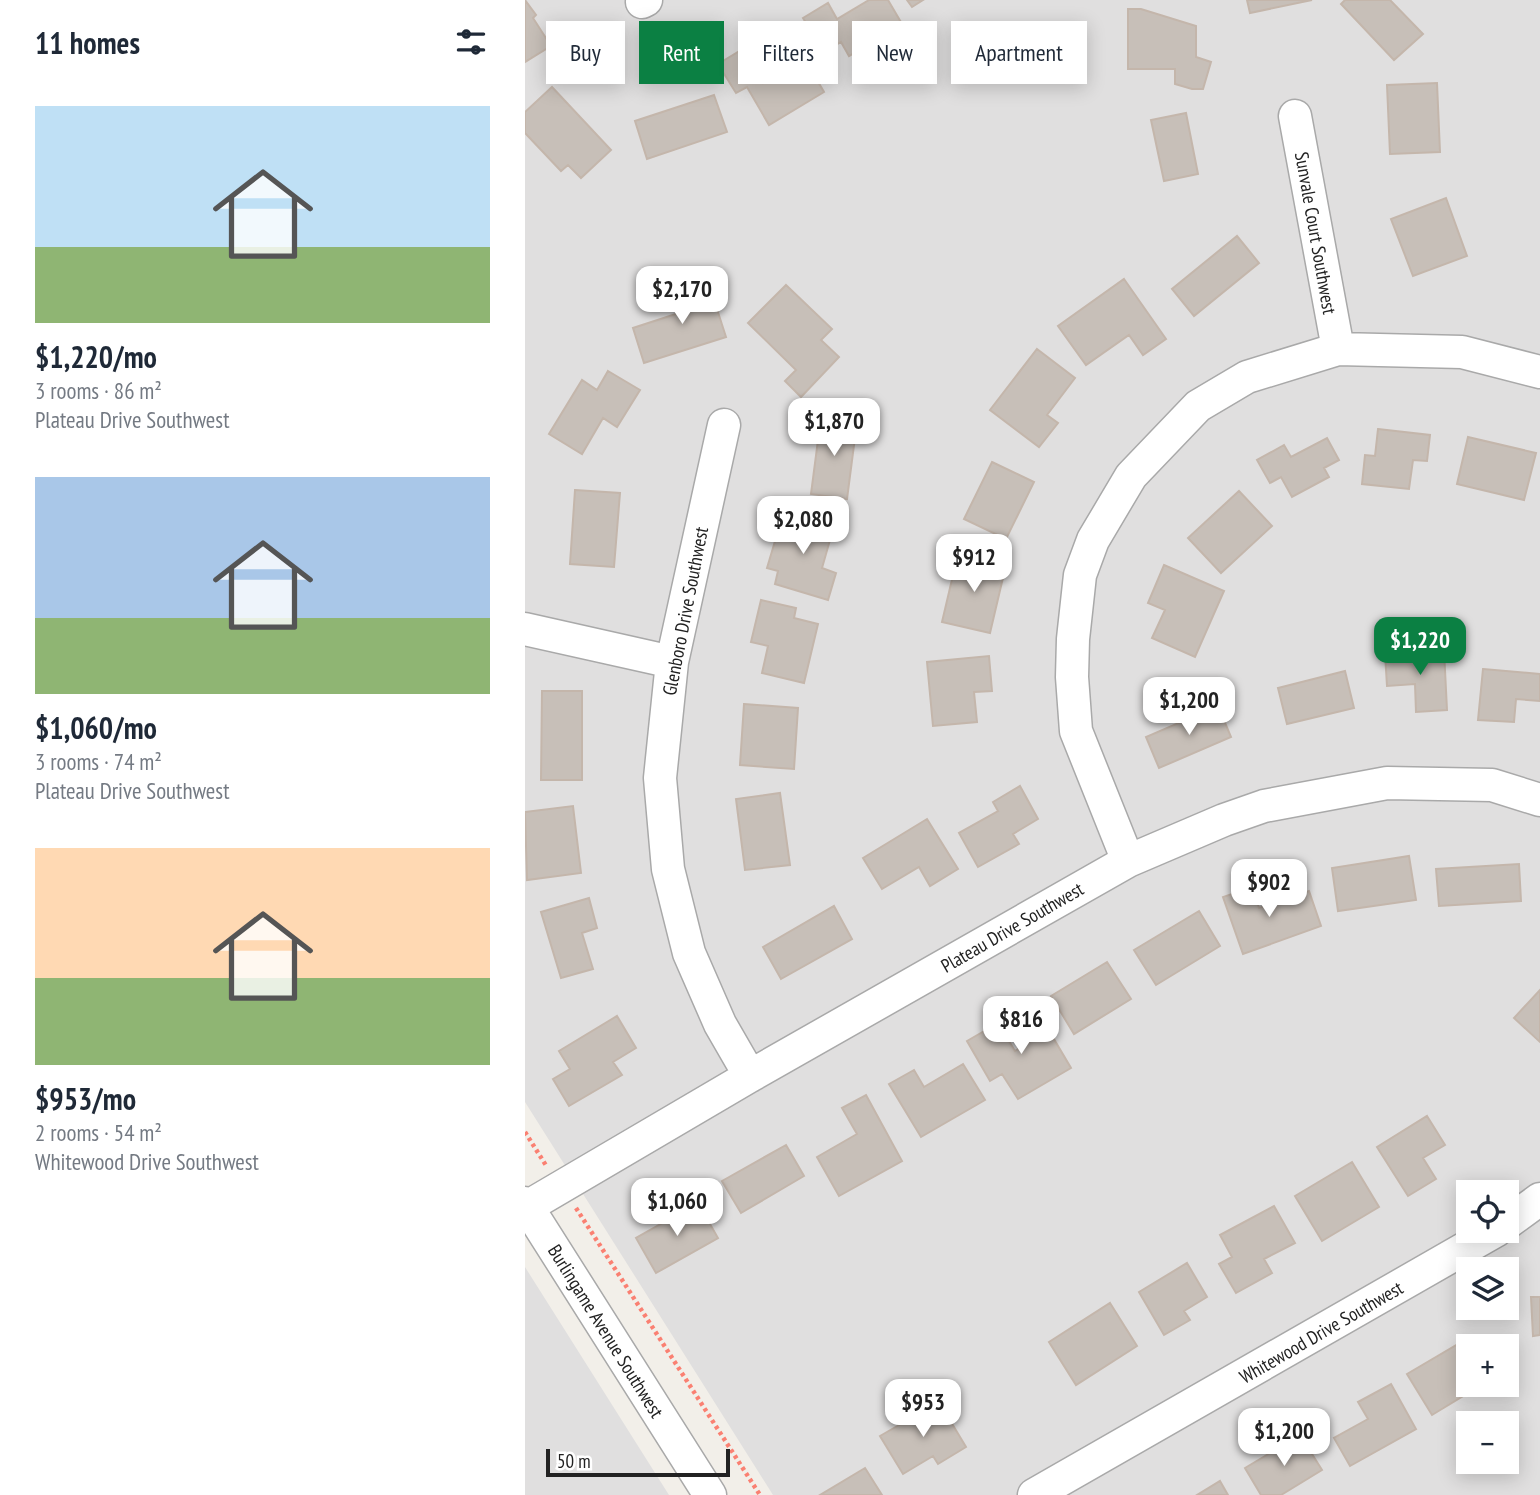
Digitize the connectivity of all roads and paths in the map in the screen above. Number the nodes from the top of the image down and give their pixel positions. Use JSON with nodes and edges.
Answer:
{"nodes":[{"id":1,"x":1295,"y":116,"type":"dead end"},
{"id":2,"x":1338,"y":349,"type":"junction"},
{"id":3,"x":1540,"y":372,"type":"edge"},
{"id":4,"x":725,"y":425,"type":"dead end"},
{"id":5,"x":525,"y":629,"type":"edge"},
{"id":6,"x":672,"y":662,"type":"junction"},
{"id":7,"x":1540,"y":800,"type":"edge"},
{"id":8,"x":1128,"y":861,"type":"junction"},
{"id":9,"x":750,"y":1076,"type":"junction"},
{"id":10,"x":525,"y":1132,"type":"edge"},
{"id":11,"x":561,"y":1187,"type":"junction"},
{"id":12,"x":1540,"y":1199,"type":"edge"},
{"id":13,"x":526,"y":1205,"type":"edge"},
{"id":14,"x":1519,"y":1214,"type":"edge"},
{"id":15,"x":1474,"y":1243,"type":"edge"},
{"id":16,"x":710,"y":1495,"type":"edge"},
{"id":17,"x":760,"y":1495,"type":"edge"},
{"id":18,"x":1034,"y":1495,"type":"edge"}],
"edges":[{"from":1,"to":2,"type":"street","name":"Sunvale Court Southwest"},
{"from":2,"to":3,"type":"street"},
{"from":2,"to":8,"type":"street"},
{"from":4,"to":6,"type":"street","name":"Glenboro Drive Southwest"},
{"from":5,"to":6,"type":"street"},
{"from":6,"to":9,"type":"street","name":"Glenboro Drive Southwest"},
{"from":7,"to":8,"type":"street","name":"Plateau Drive Southwest"},
{"from":8,"to":9,"type":"street","name":"Plateau Drive Southwest"},
{"from":9,"to":11,"type":"street","name":"Plateau Drive Southwest"},
{"from":10,"to":11,"type":"path"},
{"from":11,"to":13,"type":"street","name":"Plateau Drive Southwest"},
{"from":11,"to":17,"type":"path"},
{"from":12,"to":14,"type":"street"},
{"from":13,"to":16,"type":"street","name":"Burlingame Avenue Southwest"},
{"from":15,"to":18,"type":"street","name":"Whitewood Drive Southwest"}]}
